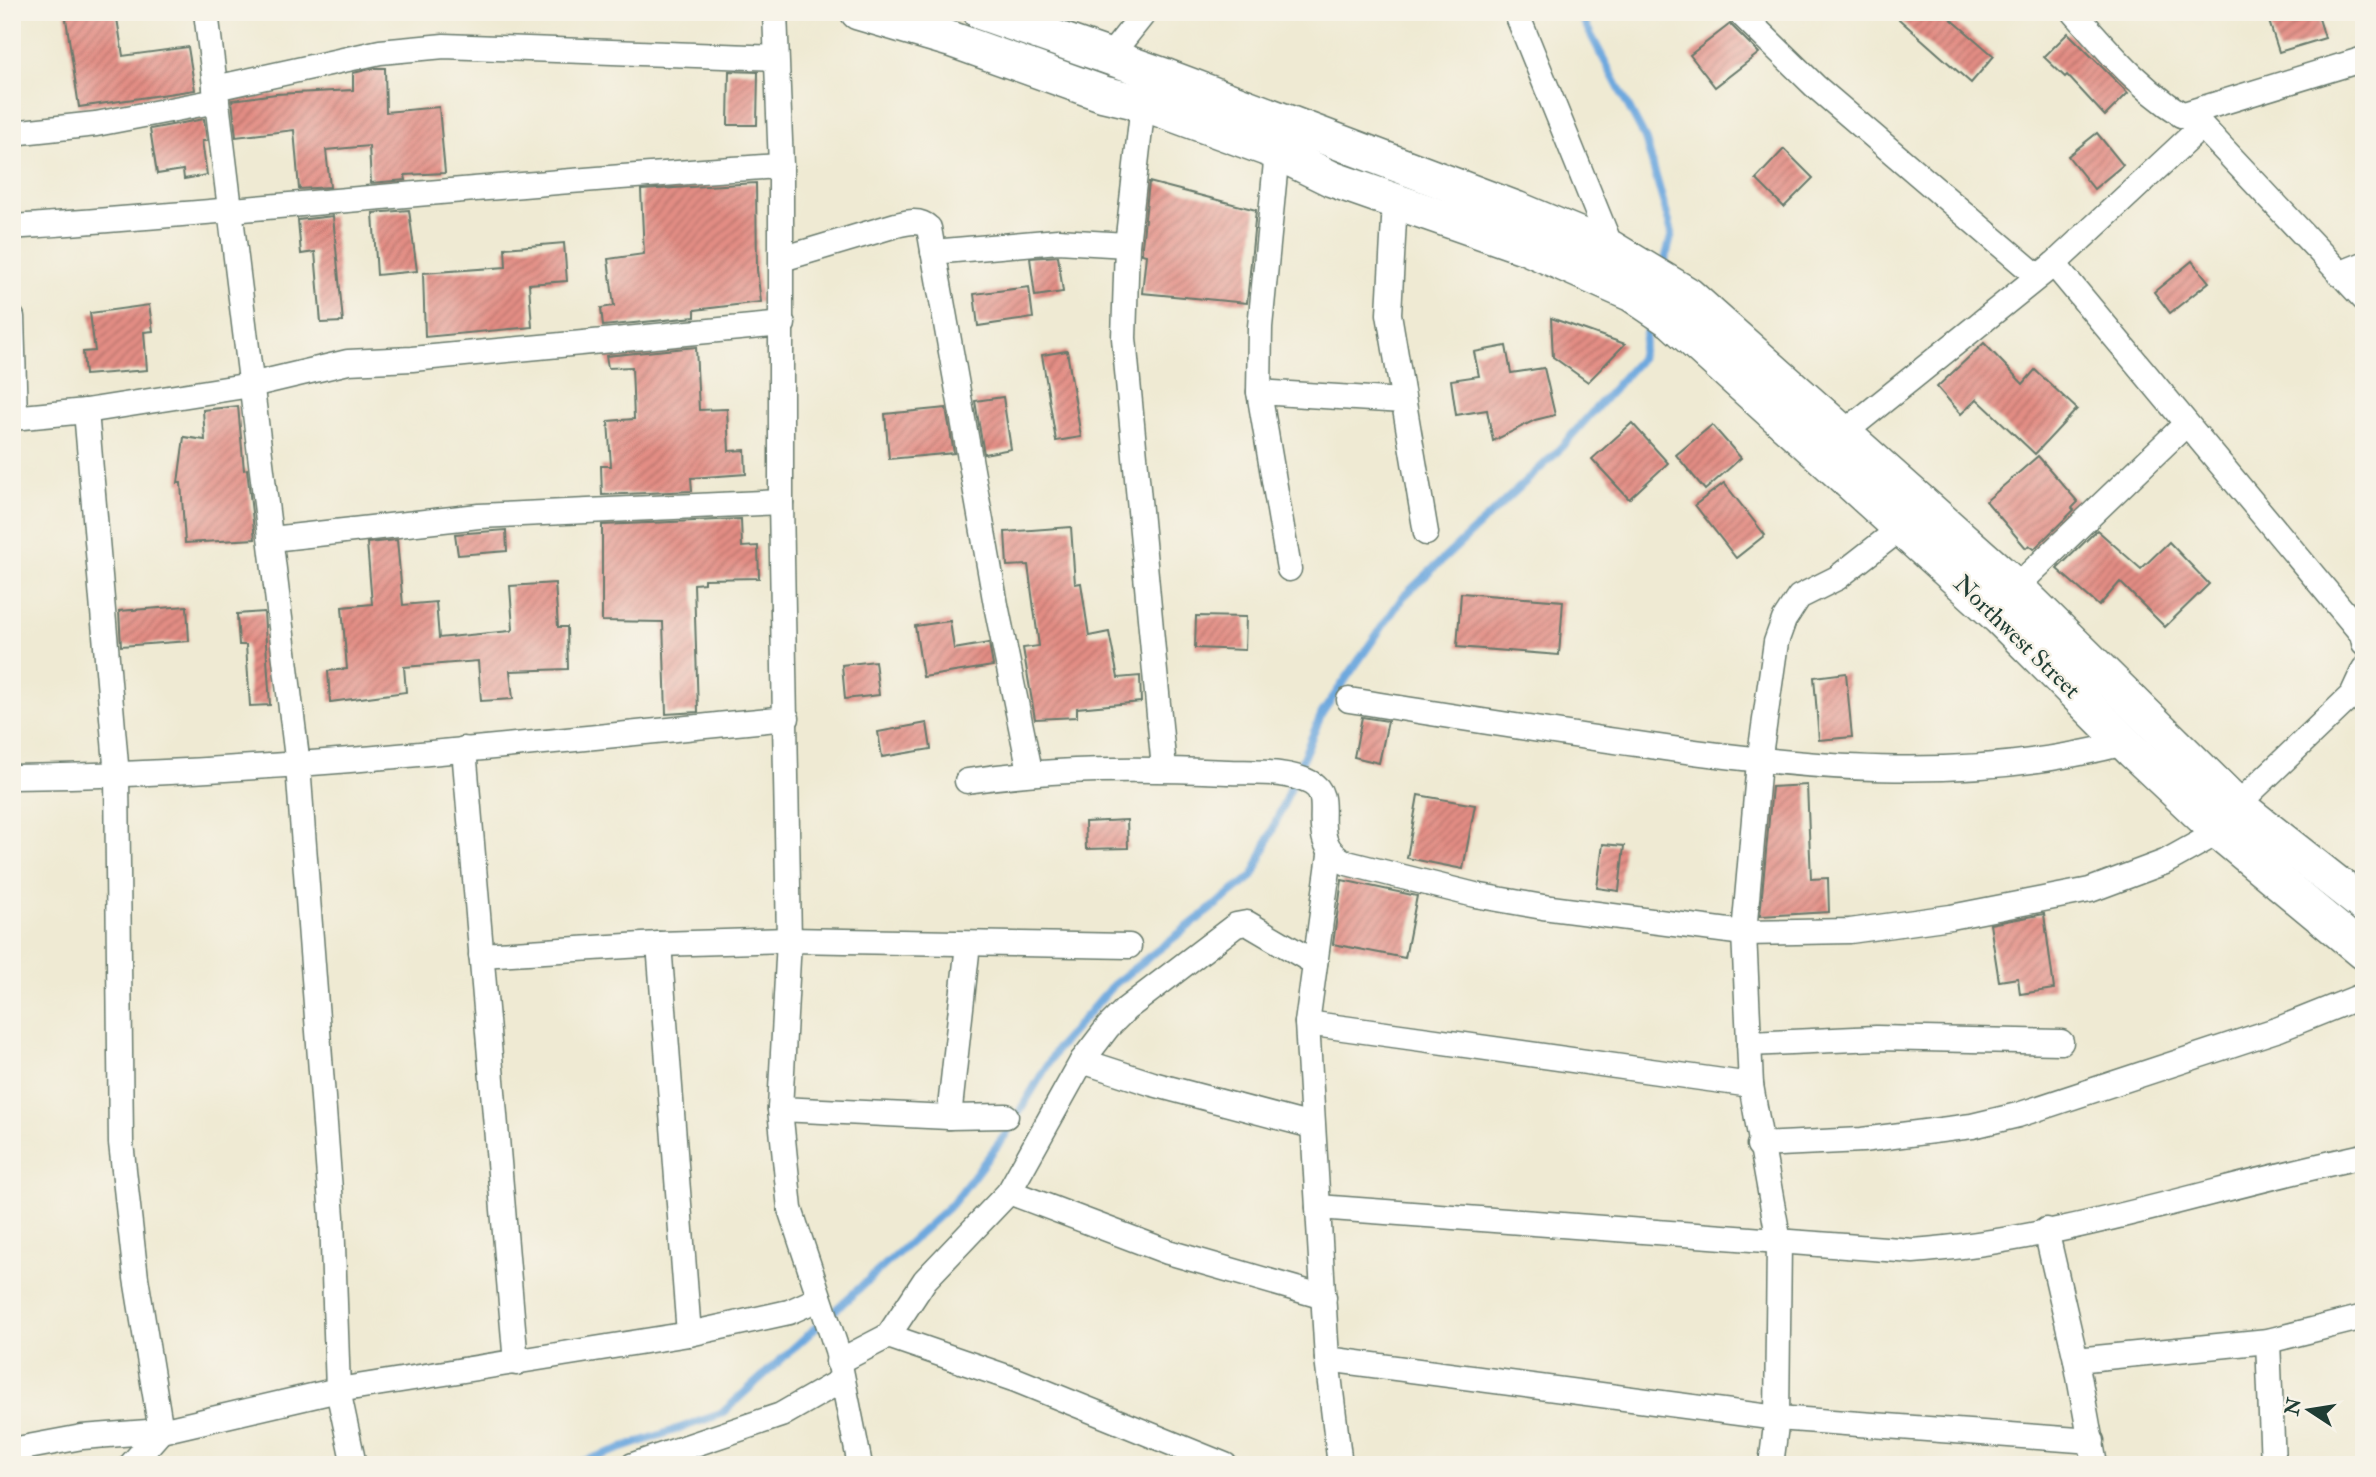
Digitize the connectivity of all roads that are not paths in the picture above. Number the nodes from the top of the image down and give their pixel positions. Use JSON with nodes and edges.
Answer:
{"nodes":[{"id":1,"x":206,"y":12,"type":"edge"},
{"id":2,"x":775,"y":12,"type":"edge"},
{"id":3,"x":858,"y":12,"type":"edge"},
{"id":4,"x":981,"y":12,"type":"edge"},
{"id":5,"x":1145,"y":12,"type":"edge"},
{"id":6,"x":1516,"y":12,"type":"edge"},
{"id":7,"x":1738,"y":12,"type":"edge"},
{"id":8,"x":2074,"y":12,"type":"edge"},
{"id":9,"x":1110,"y":57,"type":"junction"},
{"id":10,"x":776,"y":58,"type":"junction"},
{"id":11,"x":2364,"y":59,"type":"edge"},
{"id":12,"x":216,"y":94,"type":"junction"},
{"id":13,"x":1143,"y":103,"type":"junction"},
{"id":14,"x":2191,"y":120,"type":"junction"},
{"id":15,"x":12,"y":133,"type":"edge"},
{"id":16,"x":1277,"y":152,"type":"junction"},
{"id":17,"x":781,"y":166,"type":"junction"},
{"id":18,"x":1395,"y":201,"type":"junction"},
{"id":19,"x":232,"y":213,"type":"junction"},
{"id":20,"x":12,"y":227,"type":"edge"},
{"id":21,"x":1127,"y":245,"type":"junction"},
{"id":22,"x":1612,"y":249,"type":"junction"},
{"id":23,"x":933,"y":252,"type":"junction"},
{"id":24,"x":782,"y":259,"type":"junction"},
{"id":25,"x":2364,"y":264,"type":"edge"},
{"id":26,"x":2045,"y":270,"type":"junction"},
{"id":27,"x":2339,"y":274,"type":"junction"},
{"id":28,"x":1640,"y":282,"type":"junction"},
{"id":29,"x":2364,"y":299,"type":"edge"},
{"id":30,"x":1680,"y":308,"type":"junction"},
{"id":31,"x":12,"y":317,"type":"edge"},
{"id":32,"x":783,"y":324,"type":"junction"},
{"id":33,"x":251,"y":385,"type":"junction"},
{"id":34,"x":1259,"y":392,"type":"junction"},
{"id":35,"x":1403,"y":401,"type":"junction"},
{"id":36,"x":86,"y":411,"type":"junction"},
{"id":37,"x":13,"y":418,"type":"edge"},
{"id":38,"x":2185,"y":425,"type":"junction"},
{"id":39,"x":1844,"y":432,"type":"junction"},
{"id":40,"x":780,"y":502,"type":"junction"},
{"id":41,"x":1901,"y":528,"type":"junction"},
{"id":42,"x":1426,"y":533,"type":"dead end"},
{"id":43,"x":272,"y":539,"type":"junction"},
{"id":44,"x":1289,"y":569,"type":"dead end"},
{"id":45,"x":2015,"y":587,"type":"junction"},
{"id":46,"x":2364,"y":643,"type":"edge"},
{"id":47,"x":2364,"y":669,"type":"edge"},
{"id":48,"x":1349,"y":700,"type":"dead end"},
{"id":49,"x":787,"y":718,"type":"junction"},
{"id":50,"x":2125,"y":743,"type":"junction"},
{"id":51,"x":464,"y":749,"type":"junction"},
{"id":52,"x":1759,"y":762,"type":"junction"},
{"id":53,"x":298,"y":766,"type":"junction"},
{"id":54,"x":1164,"y":769,"type":"junction"},
{"id":55,"x":1030,"y":771,"type":"junction"},
{"id":56,"x":117,"y":776,"type":"junction"},
{"id":57,"x":12,"y":777,"type":"edge"},
{"id":58,"x":967,"y":781,"type":"dead end"},
{"id":59,"x":2228,"y":818,"type":"junction"},
{"id":60,"x":1330,"y":855,"type":"junction"},
{"id":61,"x":2364,"y":905,"type":"edge"},
{"id":62,"x":1744,"y":933,"type":"junction"},
{"id":63,"x":789,"y":940,"type":"junction"},
{"id":64,"x":659,"y":944,"type":"junction"},
{"id":65,"x":968,"y":944,"type":"junction"},
{"id":66,"x":1129,"y":947,"type":"dead end"},
{"id":67,"x":2364,"y":952,"type":"edge"},
{"id":68,"x":481,"y":955,"type":"junction"},
{"id":69,"x":1315,"y":963,"type":"junction"},
{"id":70,"x":2364,"y":995,"type":"edge"},
{"id":71,"x":1307,"y":1023,"type":"junction"},
{"id":72,"x":2061,"y":1042,"type":"dead end"},
{"id":73,"x":1749,"y":1044,"type":"junction"},
{"id":74,"x":1082,"y":1061,"type":"junction"},
{"id":75,"x":1751,"y":1085,"type":"junction"},
{"id":76,"x":780,"y":1109,"type":"junction"},
{"id":77,"x":1006,"y":1116,"type":"dead end"},
{"id":78,"x":949,"y":1117,"type":"junction"},
{"id":79,"x":1312,"y":1126,"type":"junction"},
{"id":80,"x":1759,"y":1144,"type":"junction"},
{"id":81,"x":2364,"y":1156,"type":"edge"},
{"id":82,"x":1009,"y":1192,"type":"junction"},
{"id":83,"x":1318,"y":1207,"type":"junction"},
{"id":84,"x":2046,"y":1230,"type":"junction"},
{"id":85,"x":1779,"y":1241,"type":"junction"},
{"id":86,"x":1324,"y":1297,"type":"junction"},
{"id":87,"x":819,"y":1302,"type":"junction"},
{"id":88,"x":2364,"y":1317,"type":"edge"},
{"id":89,"x":690,"y":1334,"type":"junction"},
{"id":90,"x":888,"y":1336,"type":"junction"},
{"id":91,"x":2268,"y":1341,"type":"junction"},
{"id":92,"x":1327,"y":1359,"type":"junction"},
{"id":93,"x":2076,"y":1360,"type":"junction"},
{"id":94,"x":516,"y":1363,"type":"junction"},
{"id":95,"x":839,"y":1364,"type":"junction"},
{"id":96,"x":338,"y":1390,"type":"junction"},
{"id":97,"x":1777,"y":1418,"type":"junction"},
{"id":98,"x":161,"y":1431,"type":"junction"},
{"id":99,"x":12,"y":1450,"type":"edge"},
{"id":100,"x":2094,"y":1453,"type":"edge"},
{"id":101,"x":1214,"y":1463,"type":"edge"},
{"id":102,"x":131,"y":1465,"type":"edge"},
{"id":103,"x":354,"y":1465,"type":"edge"},
{"id":104,"x":633,"y":1465,"type":"edge"},
{"id":105,"x":860,"y":1465,"type":"edge"},
{"id":106,"x":1340,"y":1465,"type":"edge"},
{"id":107,"x":1771,"y":1465,"type":"edge"},
{"id":108,"x":2273,"y":1465,"type":"edge"}],
"edges":[{"from":1,"to":12,"type":"street"},
{"from":2,"to":10,"type":"street"},
{"from":3,"to":13,"type":"main road"},
{"from":4,"to":9,"type":"main road"},
{"from":5,"to":9,"type":"street"},
{"from":6,"to":22,"type":"street"},
{"from":7,"to":26,"type":"street"},
{"from":8,"to":14,"type":"street"},
{"from":9,"to":22,"type":"main road"},
{"from":10,"to":12,"type":"street"},
{"from":10,"to":17,"type":"street"},
{"from":11,"to":14,"type":"street"},
{"from":12,"to":15,"type":"street"},
{"from":12,"to":19,"type":"street"},
{"from":13,"to":16,"type":"main road"},
{"from":13,"to":21,"type":"street"},
{"from":14,"to":26,"type":"street"},
{"from":14,"to":27,"type":"street"},
{"from":16,"to":18,"type":"main road"},
{"from":16,"to":34,"type":"street"},
{"from":17,"to":19,"type":"street"},
{"from":17,"to":24,"type":"street"},
{"from":18,"to":28,"type":"main road"},
{"from":18,"to":35,"type":"street"},
{"from":19,"to":20,"type":"street"},
{"from":19,"to":33,"type":"street"},
{"from":21,"to":23,"type":"street"},
{"from":21,"to":54,"type":"street"},
{"from":22,"to":28,"type":"main road"},
{"from":23,"to":24,"type":"street"},
{"from":23,"to":55,"type":"street"},
{"from":24,"to":32,"type":"street"},
{"from":25,"to":27,"type":"street"},
{"from":26,"to":38,"type":"street"},
{"from":26,"to":39,"type":"street"},
{"from":27,"to":29,"type":"street"},
{"from":28,"to":30,"type":"main road"},
{"from":30,"to":39,"type":"main road","name":"Northwest Street"},
{"from":30,"to":41,"type":"main road","name":"Northwest Street"},
{"from":31,"to":37,"type":"street"},
{"from":32,"to":33,"type":"street"},
{"from":32,"to":40,"type":"street"},
{"from":33,"to":36,"type":"street"},
{"from":33,"to":43,"type":"street"},
{"from":34,"to":35,"type":"street"},
{"from":34,"to":44,"type":"street"},
{"from":35,"to":42,"type":"street"},
{"from":36,"to":37,"type":"street"},
{"from":36,"to":56,"type":"street"},
{"from":38,"to":45,"type":"street"},
{"from":38,"to":46,"type":"street"},
{"from":39,"to":45,"type":"main road","name":"Northwest Street"},
{"from":40,"to":43,"type":"street"},
{"from":40,"to":49,"type":"street"},
{"from":41,"to":50,"type":"main road","name":"Northwest Street"},
{"from":41,"to":52,"type":"street"},
{"from":43,"to":53,"type":"street"},
{"from":45,"to":59,"type":"main road","name":"Northwest Street"},
{"from":47,"to":59,"type":"street"},
{"from":48,"to":52,"type":"street"},
{"from":49,"to":51,"type":"street"},
{"from":49,"to":63,"type":"street"},
{"from":50,"to":52,"type":"street"},
{"from":50,"to":59,"type":"main road","name":"Northwest Street"},
{"from":51,"to":53,"type":"street"},
{"from":51,"to":68,"type":"street"},
{"from":52,"to":62,"type":"street"},
{"from":53,"to":56,"type":"street"},
{"from":53,"to":96,"type":"street"},
{"from":54,"to":55,"type":"street"},
{"from":54,"to":60,"type":"street"},
{"from":55,"to":58,"type":"street"},
{"from":56,"to":57,"type":"street"},
{"from":56,"to":98,"type":"street"},
{"from":59,"to":61,"type":"main road","name":"Northwest Street"},
{"from":59,"to":62,"type":"street"},
{"from":59,"to":67,"type":"main road","name":"Northwest Street"},
{"from":60,"to":62,"type":"street"},
{"from":60,"to":69,"type":"street"},
{"from":62,"to":73,"type":"street"},
{"from":63,"to":64,"type":"street"},
{"from":63,"to":65,"type":"street"},
{"from":63,"to":76,"type":"street"},
{"from":64,"to":68,"type":"street"},
{"from":64,"to":89,"type":"street"},
{"from":65,"to":66,"type":"street"},
{"from":65,"to":78,"type":"street"},
{"from":68,"to":94,"type":"street"},
{"from":69,"to":71,"type":"street"},
{"from":69,"to":74,"type":"street"},
{"from":70,"to":80,"type":"street"},
{"from":71,"to":75,"type":"street"},
{"from":71,"to":79,"type":"street"},
{"from":72,"to":73,"type":"street"},
{"from":73,"to":75,"type":"street"},
{"from":74,"to":79,"type":"street"},
{"from":74,"to":82,"type":"street"},
{"from":75,"to":80,"type":"street"},
{"from":76,"to":78,"type":"street"},
{"from":76,"to":87,"type":"street"},
{"from":77,"to":78,"type":"street"},
{"from":79,"to":83,"type":"street"},
{"from":80,"to":85,"type":"street"},
{"from":81,"to":84,"type":"street"},
{"from":82,"to":86,"type":"street"},
{"from":82,"to":90,"type":"street"},
{"from":83,"to":85,"type":"street"},
{"from":83,"to":86,"type":"street"},
{"from":84,"to":85,"type":"street"},
{"from":84,"to":93,"type":"street"},
{"from":85,"to":97,"type":"street"},
{"from":86,"to":92,"type":"street"},
{"from":87,"to":89,"type":"street"},
{"from":87,"to":95,"type":"street"},
{"from":88,"to":91,"type":"street"},
{"from":89,"to":94,"type":"street"},
{"from":90,"to":95,"type":"street"},
{"from":90,"to":101,"type":"street"},
{"from":91,"to":93,"type":"street"},
{"from":91,"to":108,"type":"street"},
{"from":92,"to":97,"type":"street"},
{"from":92,"to":106,"type":"street"},
{"from":93,"to":100,"type":"street"},
{"from":94,"to":96,"type":"street"},
{"from":95,"to":104,"type":"street"},
{"from":95,"to":105,"type":"street"},
{"from":96,"to":98,"type":"street"},
{"from":96,"to":103,"type":"street"},
{"from":97,"to":100,"type":"street"},
{"from":97,"to":107,"type":"street"},
{"from":98,"to":99,"type":"street"},
{"from":98,"to":102,"type":"street"}]}
